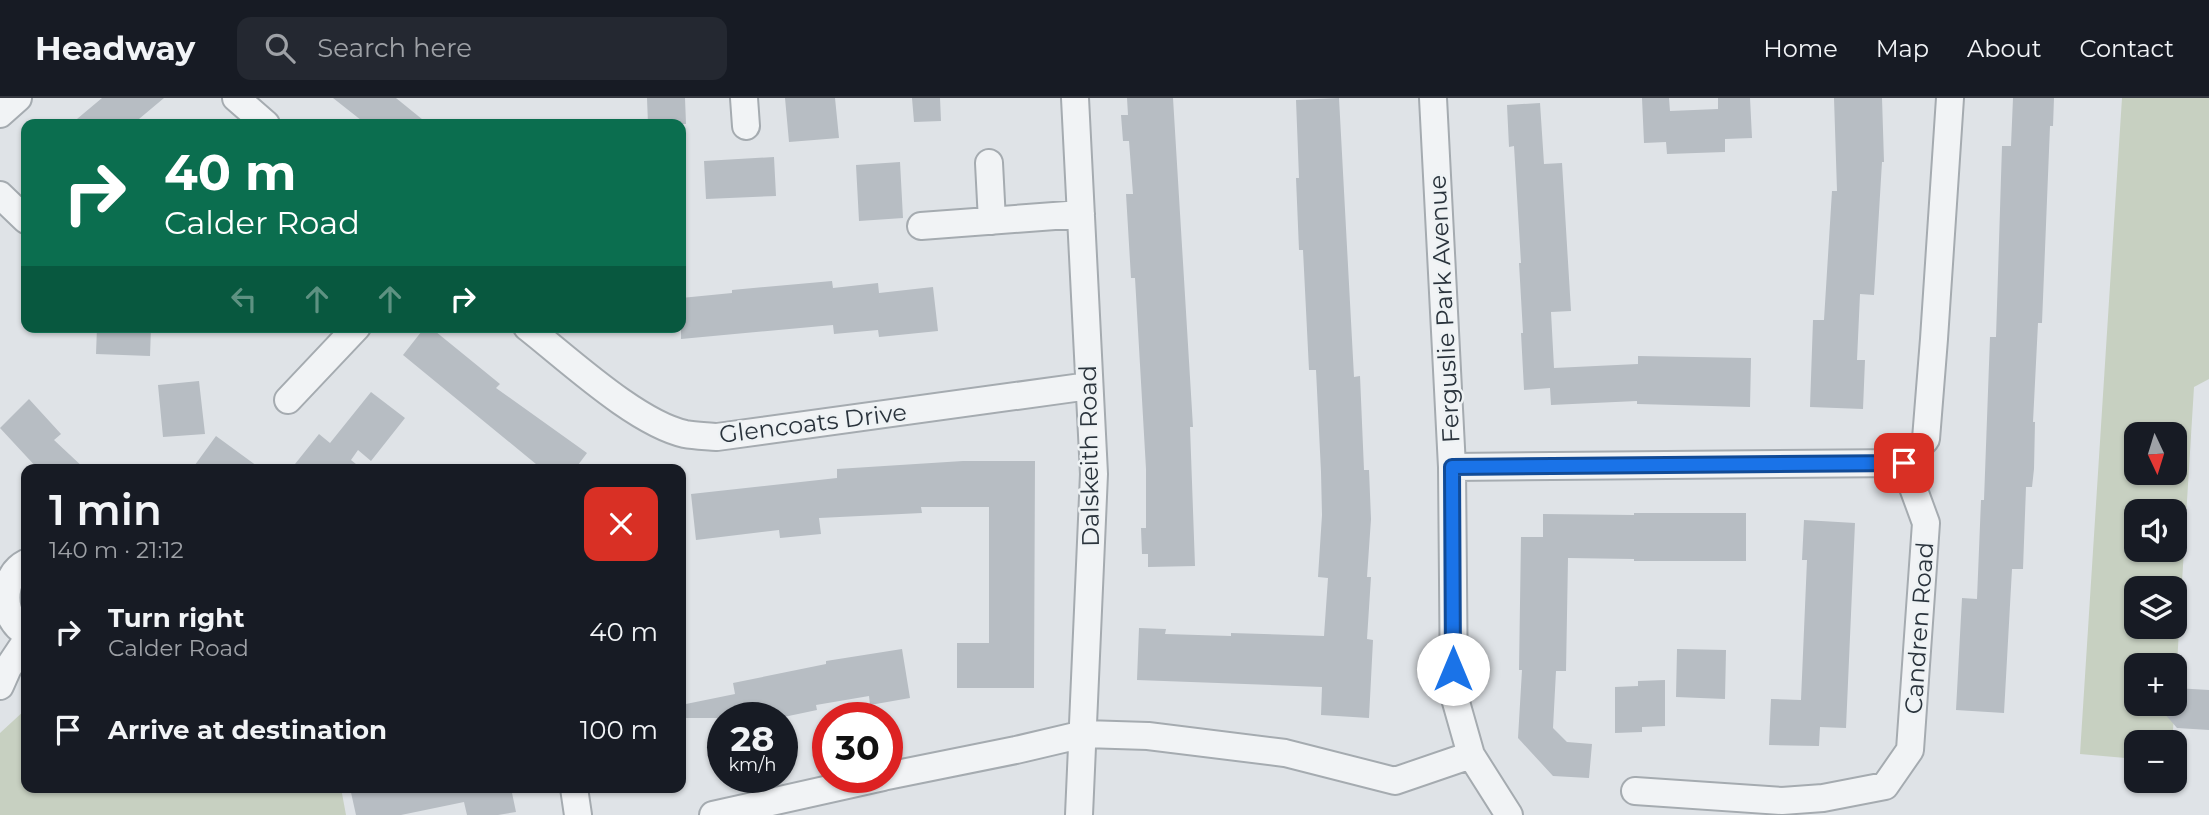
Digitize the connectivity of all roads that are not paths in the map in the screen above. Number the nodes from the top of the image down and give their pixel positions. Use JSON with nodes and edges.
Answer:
{"nodes":[{"id":1,"x":18,"y":98,"type":"edge"},
{"id":2,"x":236,"y":98,"type":"edge"},
{"id":3,"x":744,"y":98,"type":"edge"},
{"id":4,"x":1075,"y":98,"type":"edge"},
{"id":5,"x":1433,"y":98,"type":"edge"},
{"id":6,"x":1950,"y":98,"type":"edge"},
{"id":7,"x":0,"y":114,"type":"edge"},
{"id":8,"x":260,"y":119,"type":"edge"},
{"id":9,"x":746,"y":126,"type":"dead end"},
{"id":10,"x":989,"y":163,"type":"dead end"},
{"id":11,"x":0,"y":195,"type":"edge"},
{"id":12,"x":1081,"y":214,"type":"junction"},
{"id":13,"x":21,"y":215,"type":"edge"},
{"id":14,"x":992,"y":221,"type":"junction"},
{"id":15,"x":921,"y":226,"type":"dead end"},
{"id":16,"x":351,"y":333,"type":"edge"},
{"id":17,"x":535,"y":333,"type":"edge"},
{"id":18,"x":1089,"y":386,"type":"junction"},
{"id":19,"x":288,"y":400,"type":"dead end"},
{"id":20,"x":1904,"y":463,"type":"junction"},
{"id":21,"x":1452,"y":467,"type":"junction"},
{"id":22,"x":13,"y":565,"type":"edge"},
{"id":23,"x":21,"y":629,"type":"edge"},
{"id":24,"x":21,"y":648,"type":"edge"},
{"id":25,"x":0,"y":686,"type":"edge"},
{"id":26,"x":1084,"y":734,"type":"junction"},
{"id":27,"x":1471,"y":755,"type":"junction"},
{"id":28,"x":903,"y":773,"type":"edge"},
{"id":29,"x":1635,"y":791,"type":"dead end"},
{"id":30,"x":575,"y":793,"type":"edge"},
{"id":31,"x":813,"y":793,"type":"edge"},
{"id":32,"x":1509,"y":811,"type":"edge"},
{"id":33,"x":578,"y":815,"type":"edge"},
{"id":34,"x":713,"y":815,"type":"edge"},
{"id":35,"x":1079,"y":815,"type":"edge"}],
"edges":[{"from":1,"to":7,"type":"street"},
{"from":2,"to":8,"type":"street"},
{"from":3,"to":9,"type":"street"},
{"from":4,"to":12,"type":"street","name":"Dalskeith Road"},
{"from":5,"to":21,"type":"street","name":"Ferguslie Park Avenue"},
{"from":6,"to":20,"type":"street"},
{"from":10,"to":14,"type":"street"},
{"from":11,"to":13,"type":"street"},
{"from":12,"to":14,"type":"street"},
{"from":12,"to":18,"type":"street","name":"Dalskeith Road"},
{"from":14,"to":15,"type":"street"},
{"from":16,"to":19,"type":"street"},
{"from":17,"to":18,"type":"street","name":"Glencoats Drive"},
{"from":18,"to":26,"type":"street","name":"Dalskeith Road"},
{"from":20,"to":21,"type":"street"},
{"from":20,"to":29,"type":"street","name":"Candren Road"},
{"from":21,"to":27,"type":"street","name":"Ferguslie Park Avenue"},
{"from":22,"to":23,"type":"street"},
{"from":24,"to":25,"type":"street"},
{"from":26,"to":27,"type":"street"},
{"from":26,"to":28,"type":"street"},
{"from":26,"to":35,"type":"street","name":"Dalskeith Road"},
{"from":27,"to":32,"type":"street","name":"Ferguslie Park Avenue"},
{"from":30,"to":33,"type":"street"},
{"from":31,"to":34,"type":"street"}]}
